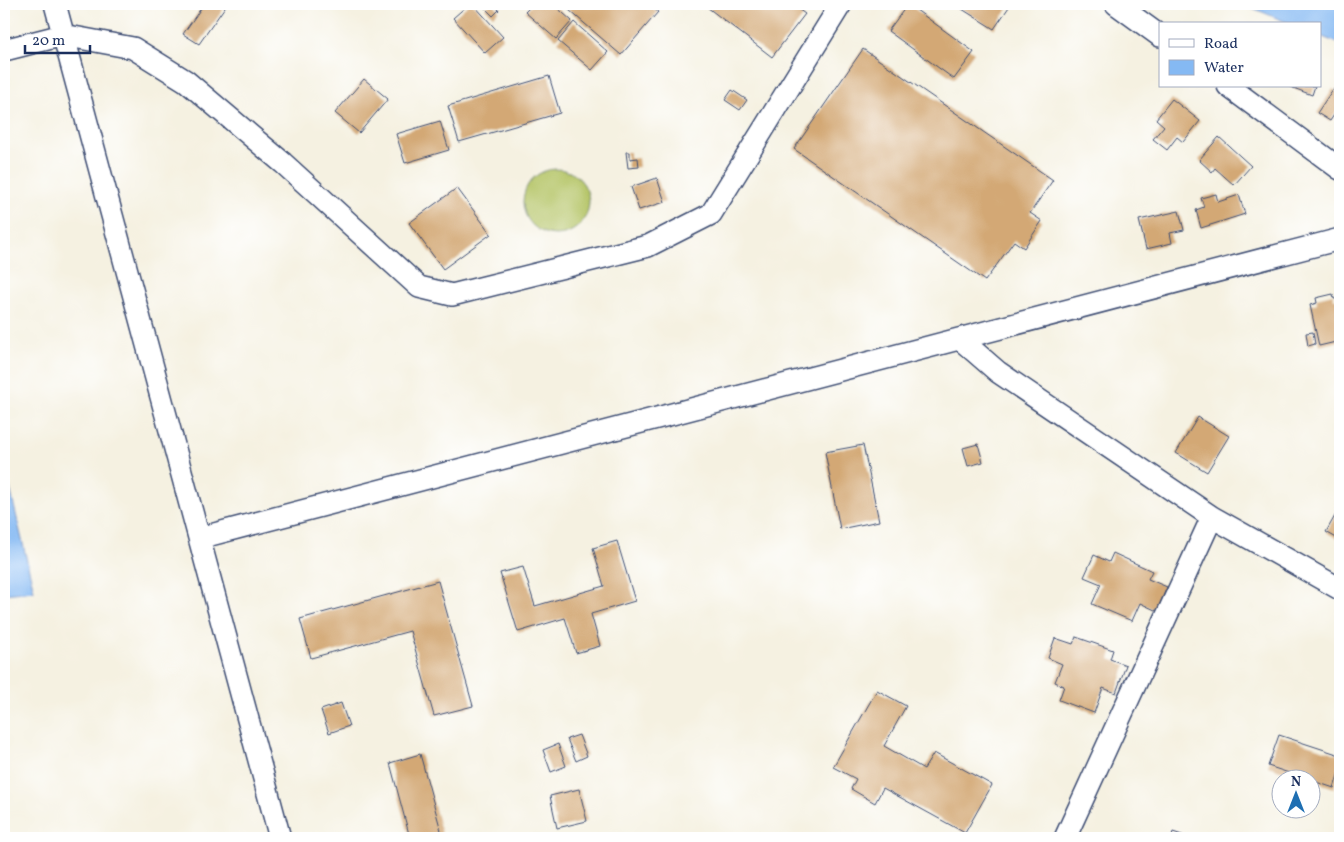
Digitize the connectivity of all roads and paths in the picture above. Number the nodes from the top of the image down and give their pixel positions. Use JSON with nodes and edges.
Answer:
{"nodes":[{"id":1,"x":55,"y":4,"type":"edge"},
{"id":2,"x":841,"y":4,"type":"edge"},
{"id":3,"x":1116,"y":4,"type":"edge"},
{"id":4,"x":63,"y":35,"type":"junction"},
{"id":5,"x":1159,"y":35,"type":"edge"},
{"id":6,"x":4,"y":50,"type":"edge"},
{"id":7,"x":1231,"y":88,"type":"edge"},
{"id":8,"x":1340,"y":169,"type":"edge"},
{"id":9,"x":1340,"y":239,"type":"edge"},
{"id":10,"x":960,"y":338,"type":"junction"},
{"id":11,"x":1212,"y":517,"type":"junction"},
{"id":12,"x":198,"y":538,"type":"junction"},
{"id":13,"x":1340,"y":589,"type":"edge"},
{"id":14,"x":280,"y":838,"type":"edge"},
{"id":15,"x":1065,"y":838,"type":"edge"}],
"edges":[{"from":1,"to":4,"type":"street"},
{"from":2,"to":4,"type":"street"},
{"from":3,"to":5,"type":"street"},
{"from":4,"to":6,"type":"street"},
{"from":4,"to":12,"type":"street"},
{"from":7,"to":8,"type":"street"},
{"from":9,"to":10,"type":"street"},
{"from":10,"to":11,"type":"street"},
{"from":10,"to":12,"type":"street"},
{"from":11,"to":13,"type":"street"},
{"from":11,"to":15,"type":"street"},
{"from":12,"to":14,"type":"street"}]}
